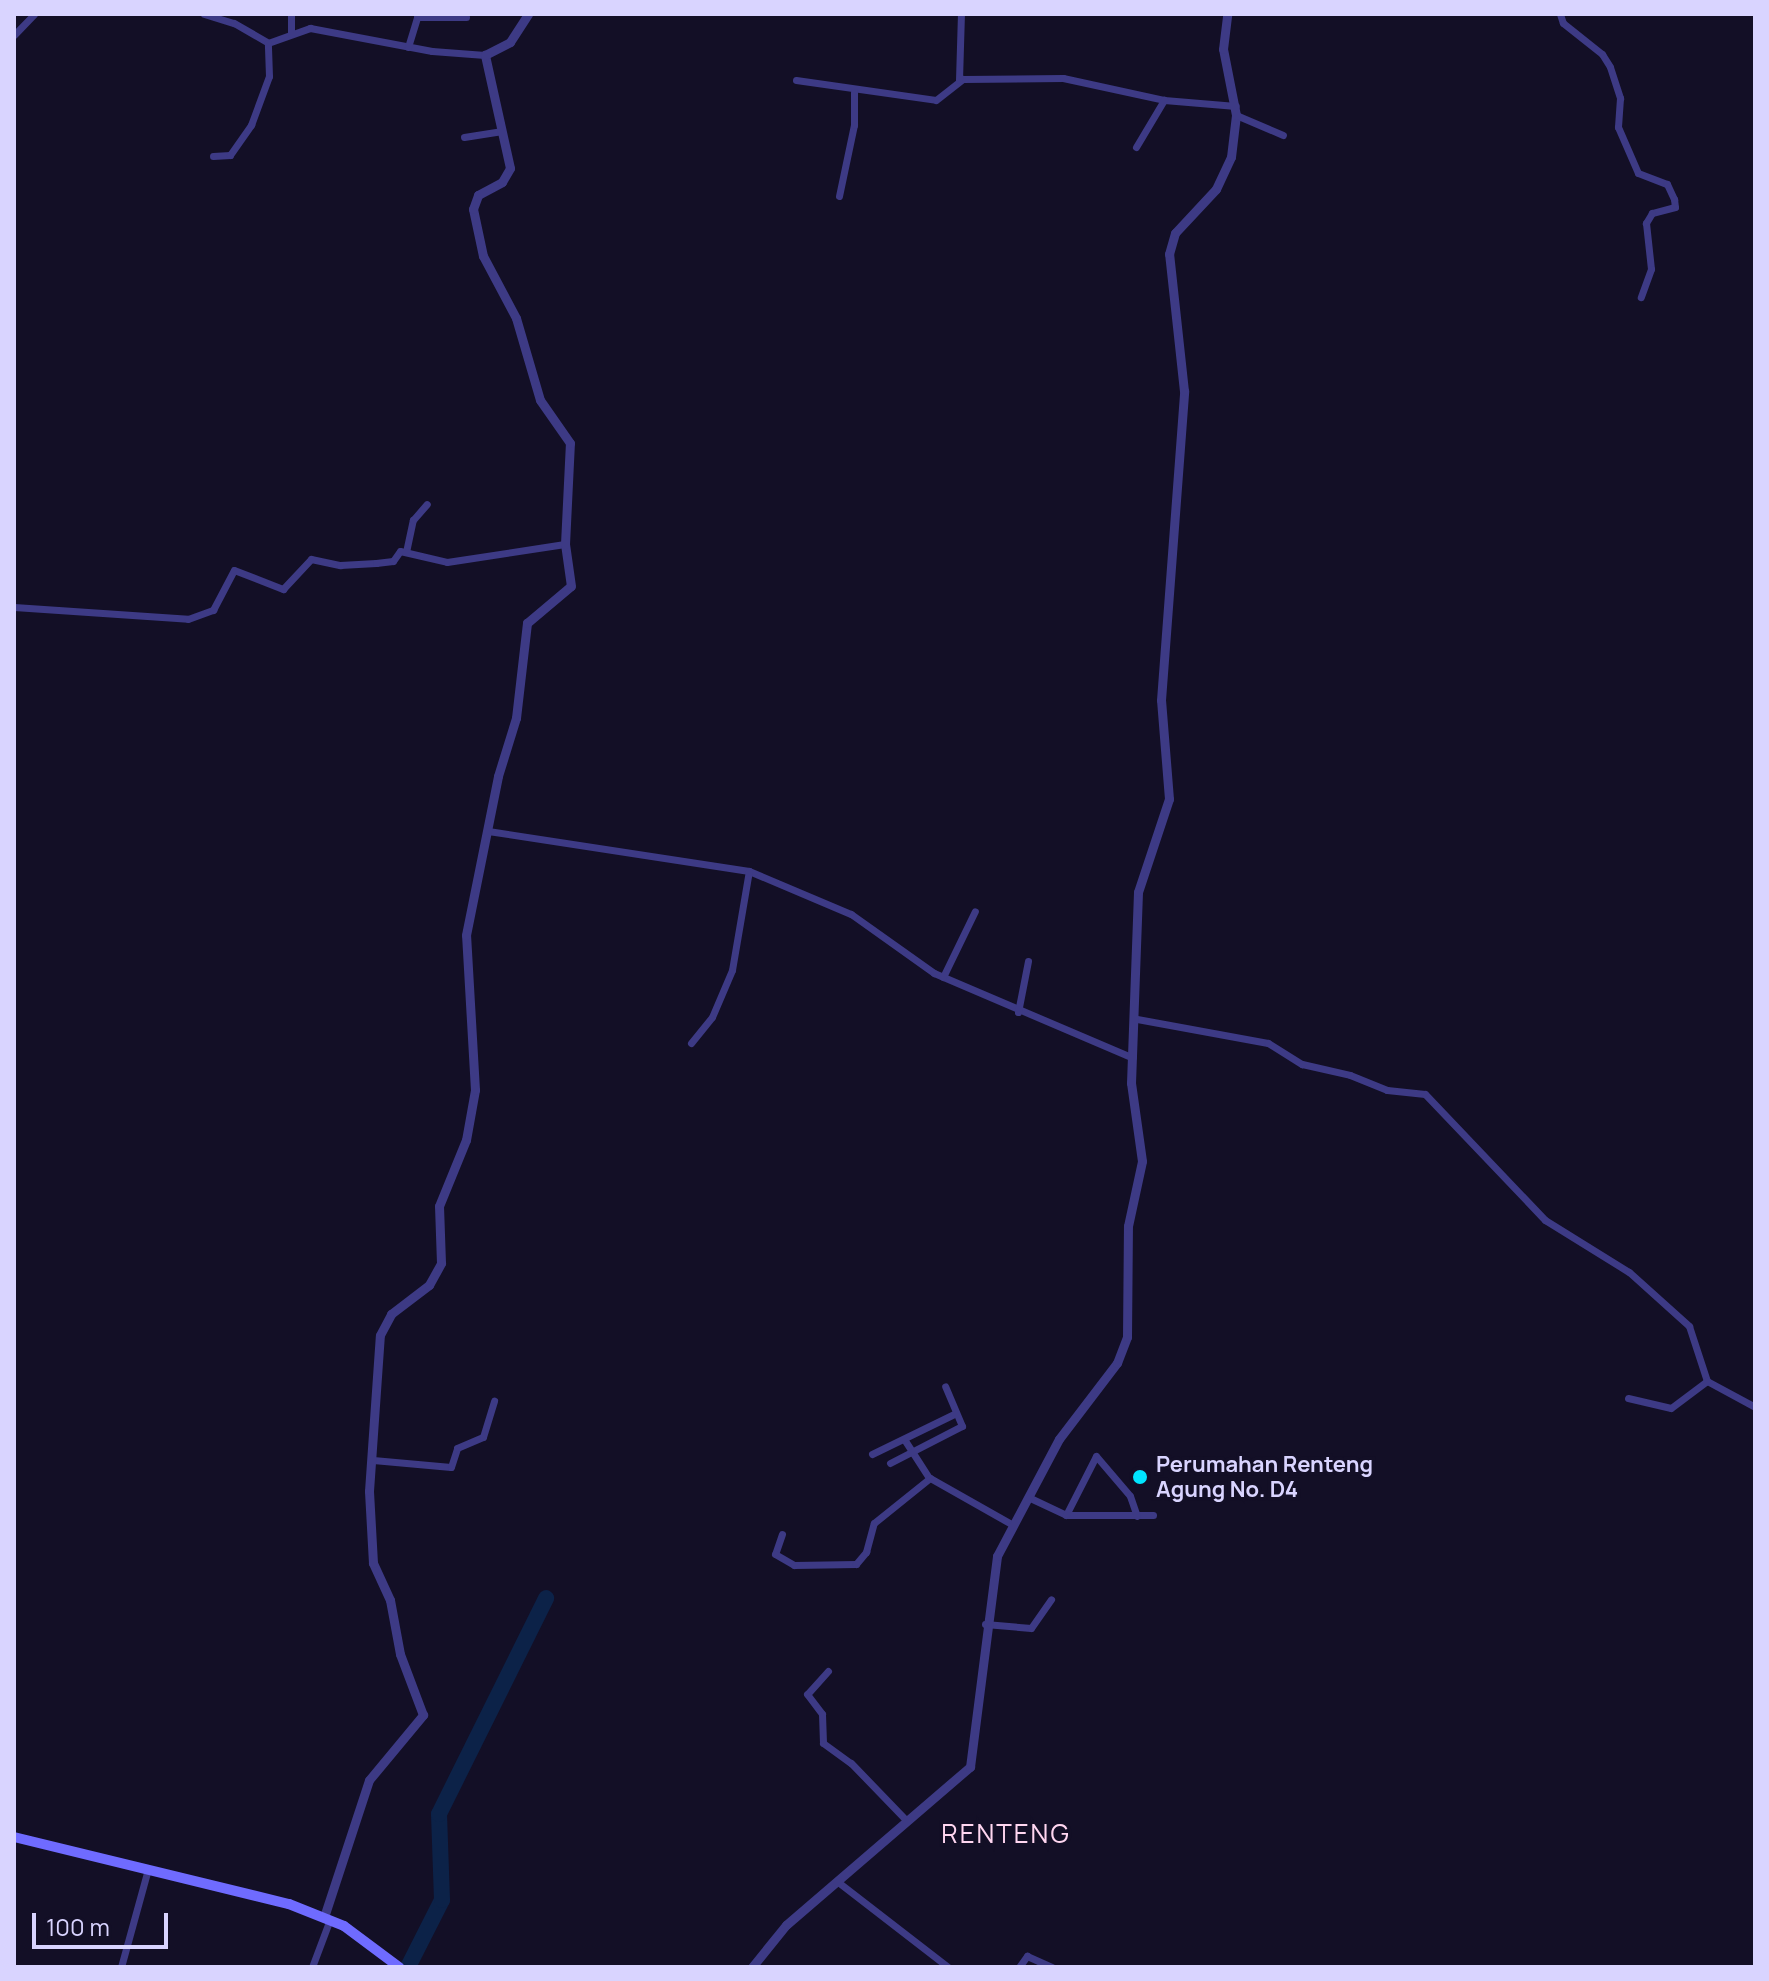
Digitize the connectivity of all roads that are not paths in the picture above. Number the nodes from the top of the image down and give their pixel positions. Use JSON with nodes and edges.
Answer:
{"nodes":[{"id":1,"x":34,"y":14,"type":"edge"},
{"id":2,"x":204,"y":14,"type":"edge"},
{"id":3,"x":291,"y":14,"type":"edge"},
{"id":4,"x":528,"y":14,"type":"edge"},
{"id":5,"x":961,"y":14,"type":"edge"},
{"id":6,"x":1227,"y":14,"type":"edge"},
{"id":7,"x":1560,"y":14,"type":"edge"},
{"id":8,"x":466,"y":17,"type":"dead end"},
{"id":9,"x":291,"y":34,"type":"junction"},
{"id":10,"x":14,"y":35,"type":"edge"},
{"id":11,"x":268,"y":43,"type":"junction"},
{"id":12,"x":408,"y":47,"type":"junction"},
{"id":13,"x":485,"y":55,"type":"junction"},
{"id":14,"x":796,"y":80,"type":"dead end"},
{"id":15,"x":959,"y":80,"type":"junction"},
{"id":16,"x":854,"y":92,"type":"junction"},
{"id":17,"x":1164,"y":100,"type":"junction"},
{"id":18,"x":1236,"y":111,"type":"junction"},
{"id":19,"x":501,"y":131,"type":"junction"},
{"id":20,"x":1283,"y":135,"type":"dead end"},
{"id":21,"x":464,"y":137,"type":"dead end"},
{"id":22,"x":1136,"y":147,"type":"dead end"},
{"id":23,"x":213,"y":156,"type":"dead end"},
{"id":24,"x":839,"y":196,"type":"dead end"},
{"id":25,"x":1641,"y":297,"type":"dead end"},
{"id":26,"x":427,"y":504,"type":"dead end"},
{"id":27,"x":565,"y":544,"type":"junction"},
{"id":28,"x":406,"y":552,"type":"junction"},
{"id":29,"x":14,"y":607,"type":"edge"},
{"id":30,"x":488,"y":831,"type":"junction"},
{"id":31,"x":749,"y":871,"type":"junction"},
{"id":32,"x":975,"y":911,"type":"dead end"},
{"id":33,"x":1028,"y":961,"type":"dead end"},
{"id":34,"x":943,"y":977,"type":"junction"},
{"id":35,"x":1018,"y":1012,"type":"junction"},
{"id":36,"x":1137,"y":1019,"type":"junction"},
{"id":37,"x":691,"y":1043,"type":"dead end"},
{"id":38,"x":1133,"y":1058,"type":"junction"},
{"id":39,"x":1707,"y":1381,"type":"junction"},
{"id":40,"x":945,"y":1386,"type":"dead end"},
{"id":41,"x":1628,"y":1398,"type":"dead end"},
{"id":42,"x":494,"y":1401,"type":"dead end"},
{"id":43,"x":1755,"y":1407,"type":"edge"},
{"id":44,"x":956,"y":1413,"type":"junction"},
{"id":45,"x":904,"y":1439,"type":"junction"},
{"id":46,"x":911,"y":1451,"type":"junction"},
{"id":47,"x":872,"y":1454,"type":"dead end"},
{"id":48,"x":373,"y":1460,"type":"junction"},
{"id":49,"x":890,"y":1463,"type":"dead end"},
{"id":50,"x":929,"y":1478,"type":"junction"},
{"id":51,"x":1028,"y":1497,"type":"junction"},
{"id":52,"x":1066,"y":1515,"type":"junction"},
{"id":53,"x":1153,"y":1515,"type":"dead end"},
{"id":54,"x":1137,"y":1516,"type":"junction"},
{"id":55,"x":1013,"y":1525,"type":"junction"},
{"id":56,"x":782,"y":1534,"type":"dead end"},
{"id":57,"x":1051,"y":1599,"type":"dead end"},
{"id":58,"x":985,"y":1624,"type":"junction"},
{"id":59,"x":828,"y":1671,"type":"dead end"},
{"id":60,"x":906,"y":1820,"type":"junction"},
{"id":61,"x":14,"y":1837,"type":"edge"},
{"id":62,"x":149,"y":1867,"type":"junction"},
{"id":63,"x":838,"y":1882,"type":"junction"},
{"id":64,"x":327,"y":1918,"type":"junction"},
{"id":65,"x":121,"y":1967,"type":"edge"},
{"id":66,"x":312,"y":1967,"type":"edge"},
{"id":67,"x":399,"y":1967,"type":"edge"},
{"id":68,"x":752,"y":1967,"type":"edge"},
{"id":69,"x":948,"y":1967,"type":"edge"},
{"id":70,"x":1019,"y":1967,"type":"edge"},
{"id":71,"x":1052,"y":1967,"type":"edge"}],
"edges":[{"from":1,"to":10,"type":"street"},
{"from":2,"to":11,"type":"street"},
{"from":3,"to":9,"type":"street"},
{"from":4,"to":13,"type":"street"},
{"from":5,"to":15,"type":"street"},
{"from":6,"to":18,"type":"street"},
{"from":7,"to":25,"type":"street"},
{"from":8,"to":12,"type":"street"},
{"from":9,"to":11,"type":"street"},
{"from":9,"to":12,"type":"street"},
{"from":11,"to":23,"type":"street"},
{"from":12,"to":13,"type":"street"},
{"from":13,"to":19,"type":"street"},
{"from":14,"to":16,"type":"street"},
{"from":15,"to":16,"type":"street"},
{"from":15,"to":17,"type":"street"},
{"from":16,"to":24,"type":"street"},
{"from":17,"to":18,"type":"street"},
{"from":17,"to":22,"type":"street"},
{"from":18,"to":20,"type":"street"},
{"from":18,"to":36,"type":"street"},
{"from":19,"to":21,"type":"street"},
{"from":19,"to":27,"type":"street"},
{"from":26,"to":28,"type":"street"},
{"from":27,"to":28,"type":"street"},
{"from":27,"to":30,"type":"street"},
{"from":28,"to":29,"type":"street"},
{"from":30,"to":31,"type":"street"},
{"from":30,"to":48,"type":"street"},
{"from":31,"to":34,"type":"street"},
{"from":31,"to":37,"type":"street"},
{"from":32,"to":34,"type":"street"},
{"from":33,"to":35,"type":"street"},
{"from":34,"to":35,"type":"street"},
{"from":35,"to":38,"type":"street"},
{"from":36,"to":38,"type":"street"},
{"from":36,"to":39,"type":"street"},
{"from":38,"to":51,"type":"street"},
{"from":39,"to":41,"type":"street"},
{"from":39,"to":43,"type":"street"},
{"from":40,"to":44,"type":"street"},
{"from":42,"to":48,"type":"street"},
{"from":44,"to":45,"type":"street"},
{"from":44,"to":46,"type":"street"},
{"from":45,"to":46,"type":"street"},
{"from":45,"to":47,"type":"street"},
{"from":46,"to":49,"type":"street"},
{"from":46,"to":50,"type":"street"},
{"from":48,"to":64,"type":"street"},
{"from":50,"to":55,"type":"street"},
{"from":50,"to":56,"type":"street"},
{"from":51,"to":52,"type":"street"},
{"from":51,"to":55,"type":"street"},
{"from":52,"to":54,"type":"street"},
{"from":52,"to":54,"type":"street"},
{"from":53,"to":54,"type":"street"},
{"from":55,"to":58,"type":"street"},
{"from":57,"to":58,"type":"street"},
{"from":58,"to":60,"type":"street"},
{"from":59,"to":60,"type":"street"},
{"from":60,"to":63,"type":"street"},
{"from":61,"to":62,"type":"main road"},
{"from":62,"to":64,"type":"main road"},
{"from":62,"to":65,"type":"street"},
{"from":63,"to":68,"type":"street"},
{"from":63,"to":69,"type":"street"},
{"from":64,"to":66,"type":"street"},
{"from":64,"to":67,"type":"main road"},
{"from":70,"to":71,"type":"street"}]}
